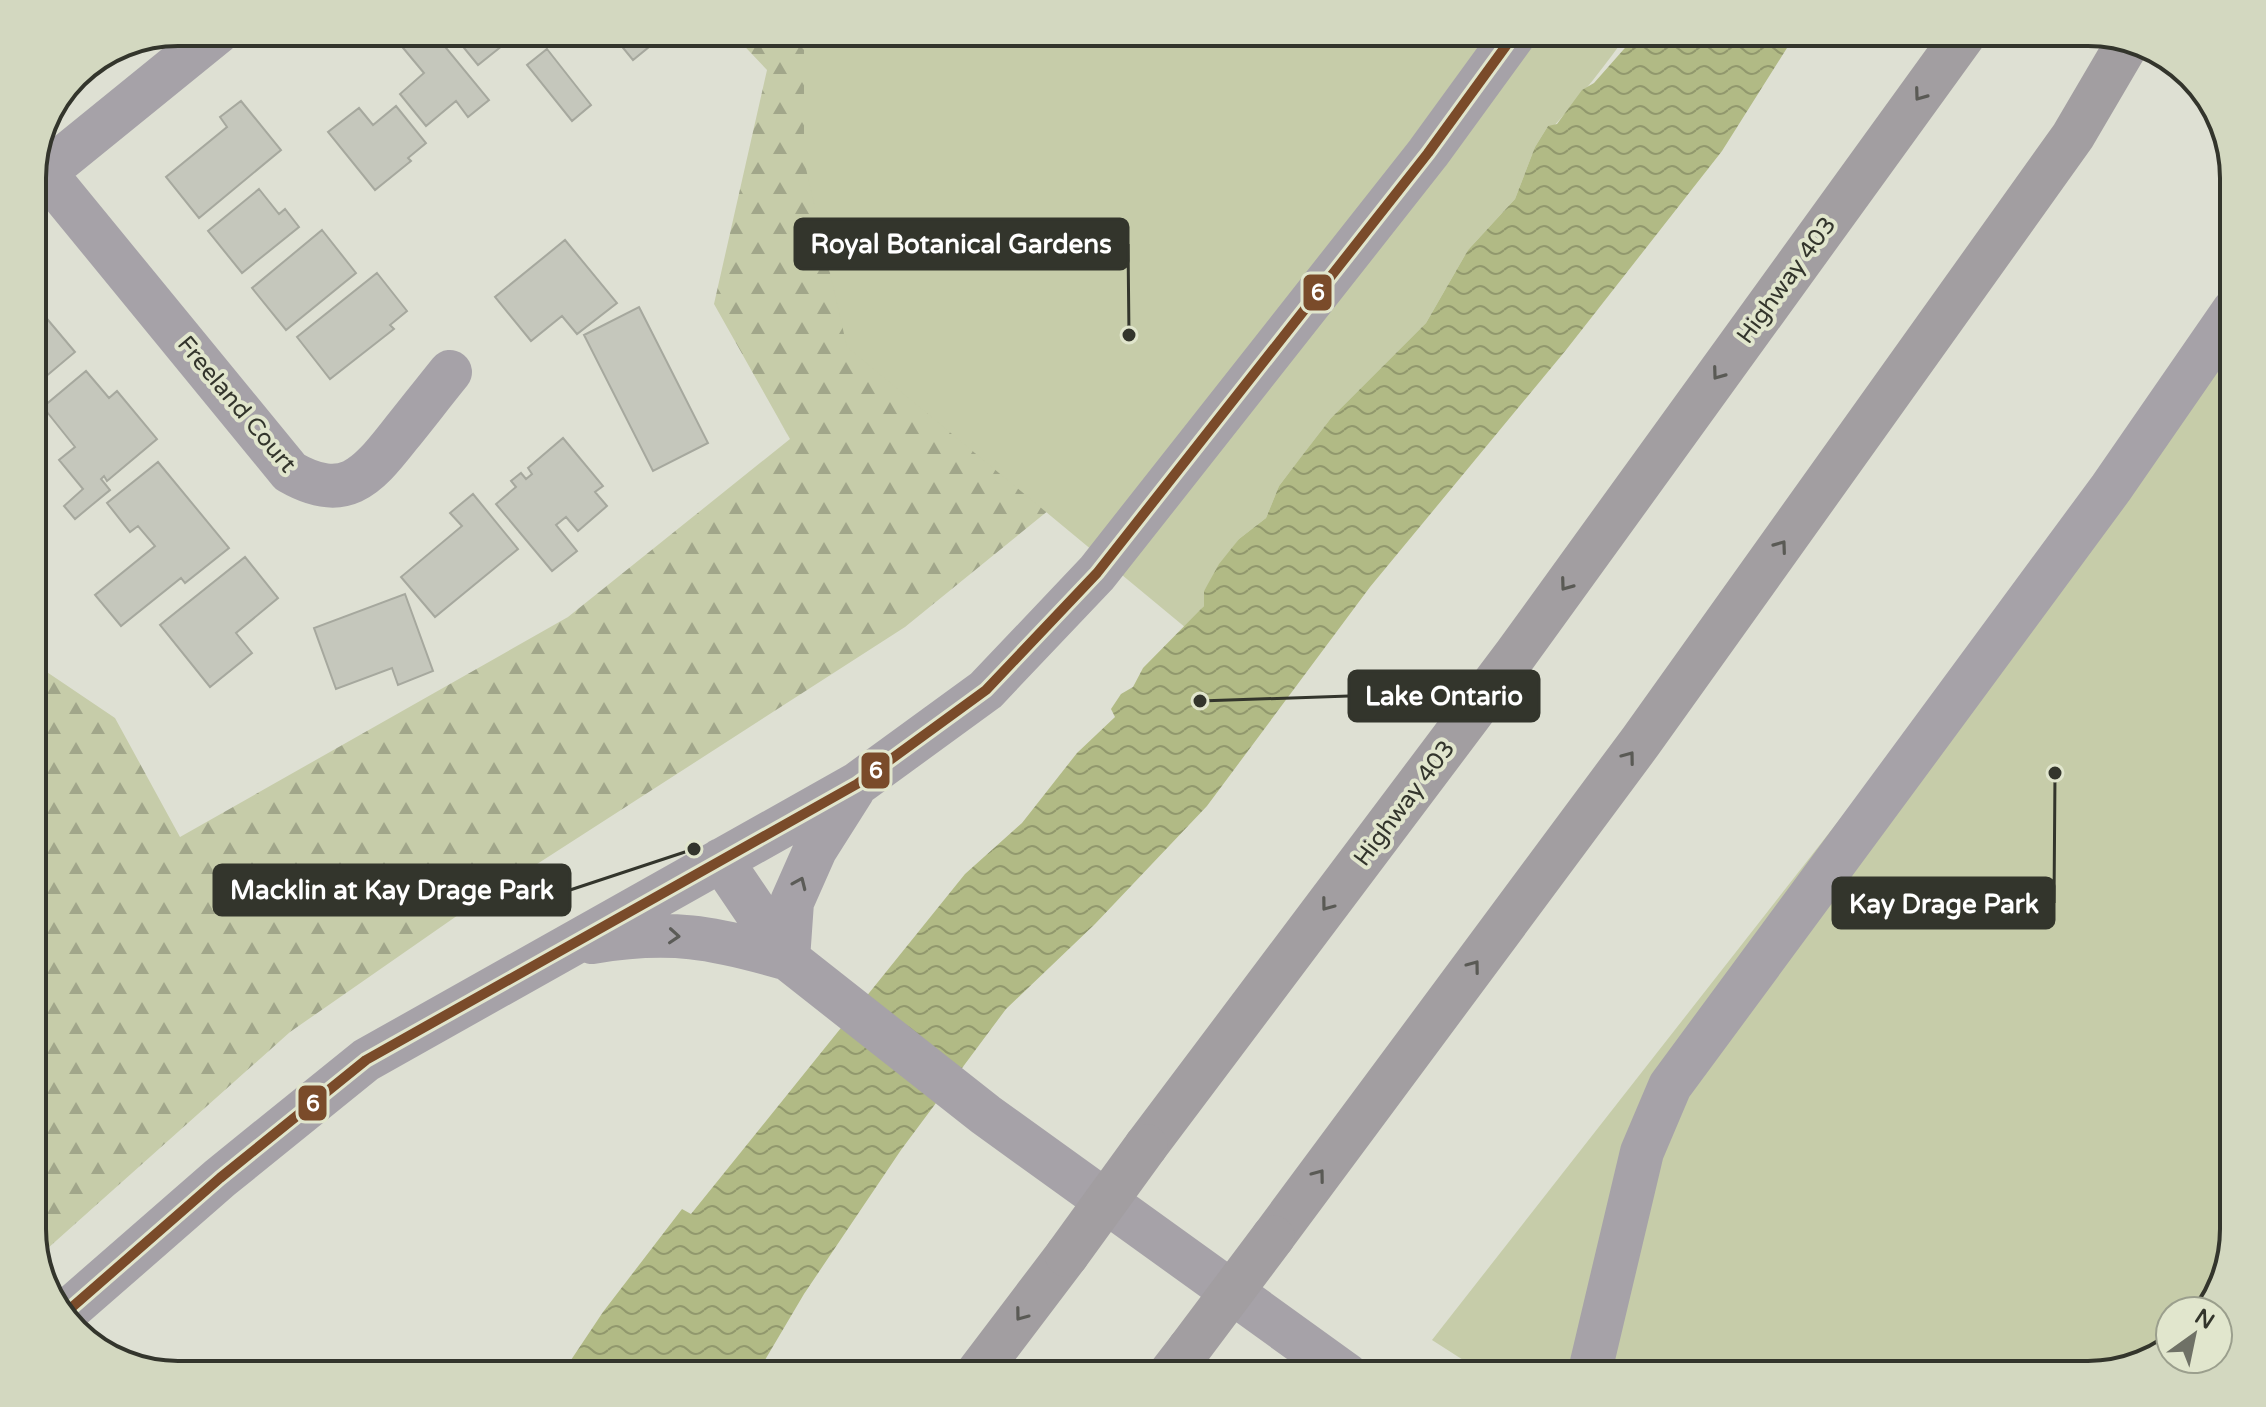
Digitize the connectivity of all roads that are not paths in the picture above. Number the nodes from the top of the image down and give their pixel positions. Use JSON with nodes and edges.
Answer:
{"nodes":[{"id":1,"x":201,"y":46,"type":"edge"},
{"id":2,"x":1506,"y":46,"type":"edge"},
{"id":3,"x":1956,"y":46,"type":"edge"},
{"id":4,"x":2123,"y":50,"type":"edge"},
{"id":5,"x":46,"y":172,"type":"edge"},
{"id":6,"x":46,"y":187,"type":"edge"},
{"id":7,"x":2220,"y":330,"type":"edge"},
{"id":8,"x":450,"y":372,"type":"dead end"},
{"id":9,"x":857,"y":784,"type":"junction"},
{"id":10,"x":721,"y":860,"type":"junction"},
{"id":11,"x":569,"y":946,"type":"junction"},
{"id":12,"x":788,"y":959,"type":"junction"},
{"id":13,"x":72,"y":1308,"type":"edge"},
{"id":14,"x":987,"y":1361,"type":"edge"},
{"id":15,"x":1180,"y":1361,"type":"edge"},
{"id":16,"x":1328,"y":1361,"type":"edge"},
{"id":17,"x":1592,"y":1361,"type":"edge"}],
"edges":[{"from":1,"to":5,"type":"street"},
{"from":2,"to":9,"type":"street"},
{"from":3,"to":14,"type":"highway","name":"Highway 403","one_way":true,"bridge":true},
{"from":15,"to":4,"type":"highway","one_way":true,"bridge":true},
{"from":6,"to":8,"type":"street","name":"Freeland Court"},
{"from":7,"to":17,"type":"street"},
{"from":9,"to":10,"type":"street"},
{"from":12,"to":9,"type":"street","one_way":true},
{"from":10,"to":11,"type":"street"},
{"from":10,"to":12,"type":"street"},
{"from":11,"to":12,"type":"street","one_way":true},
{"from":11,"to":13,"type":"street"},
{"from":12,"to":16,"type":"street"}]}
